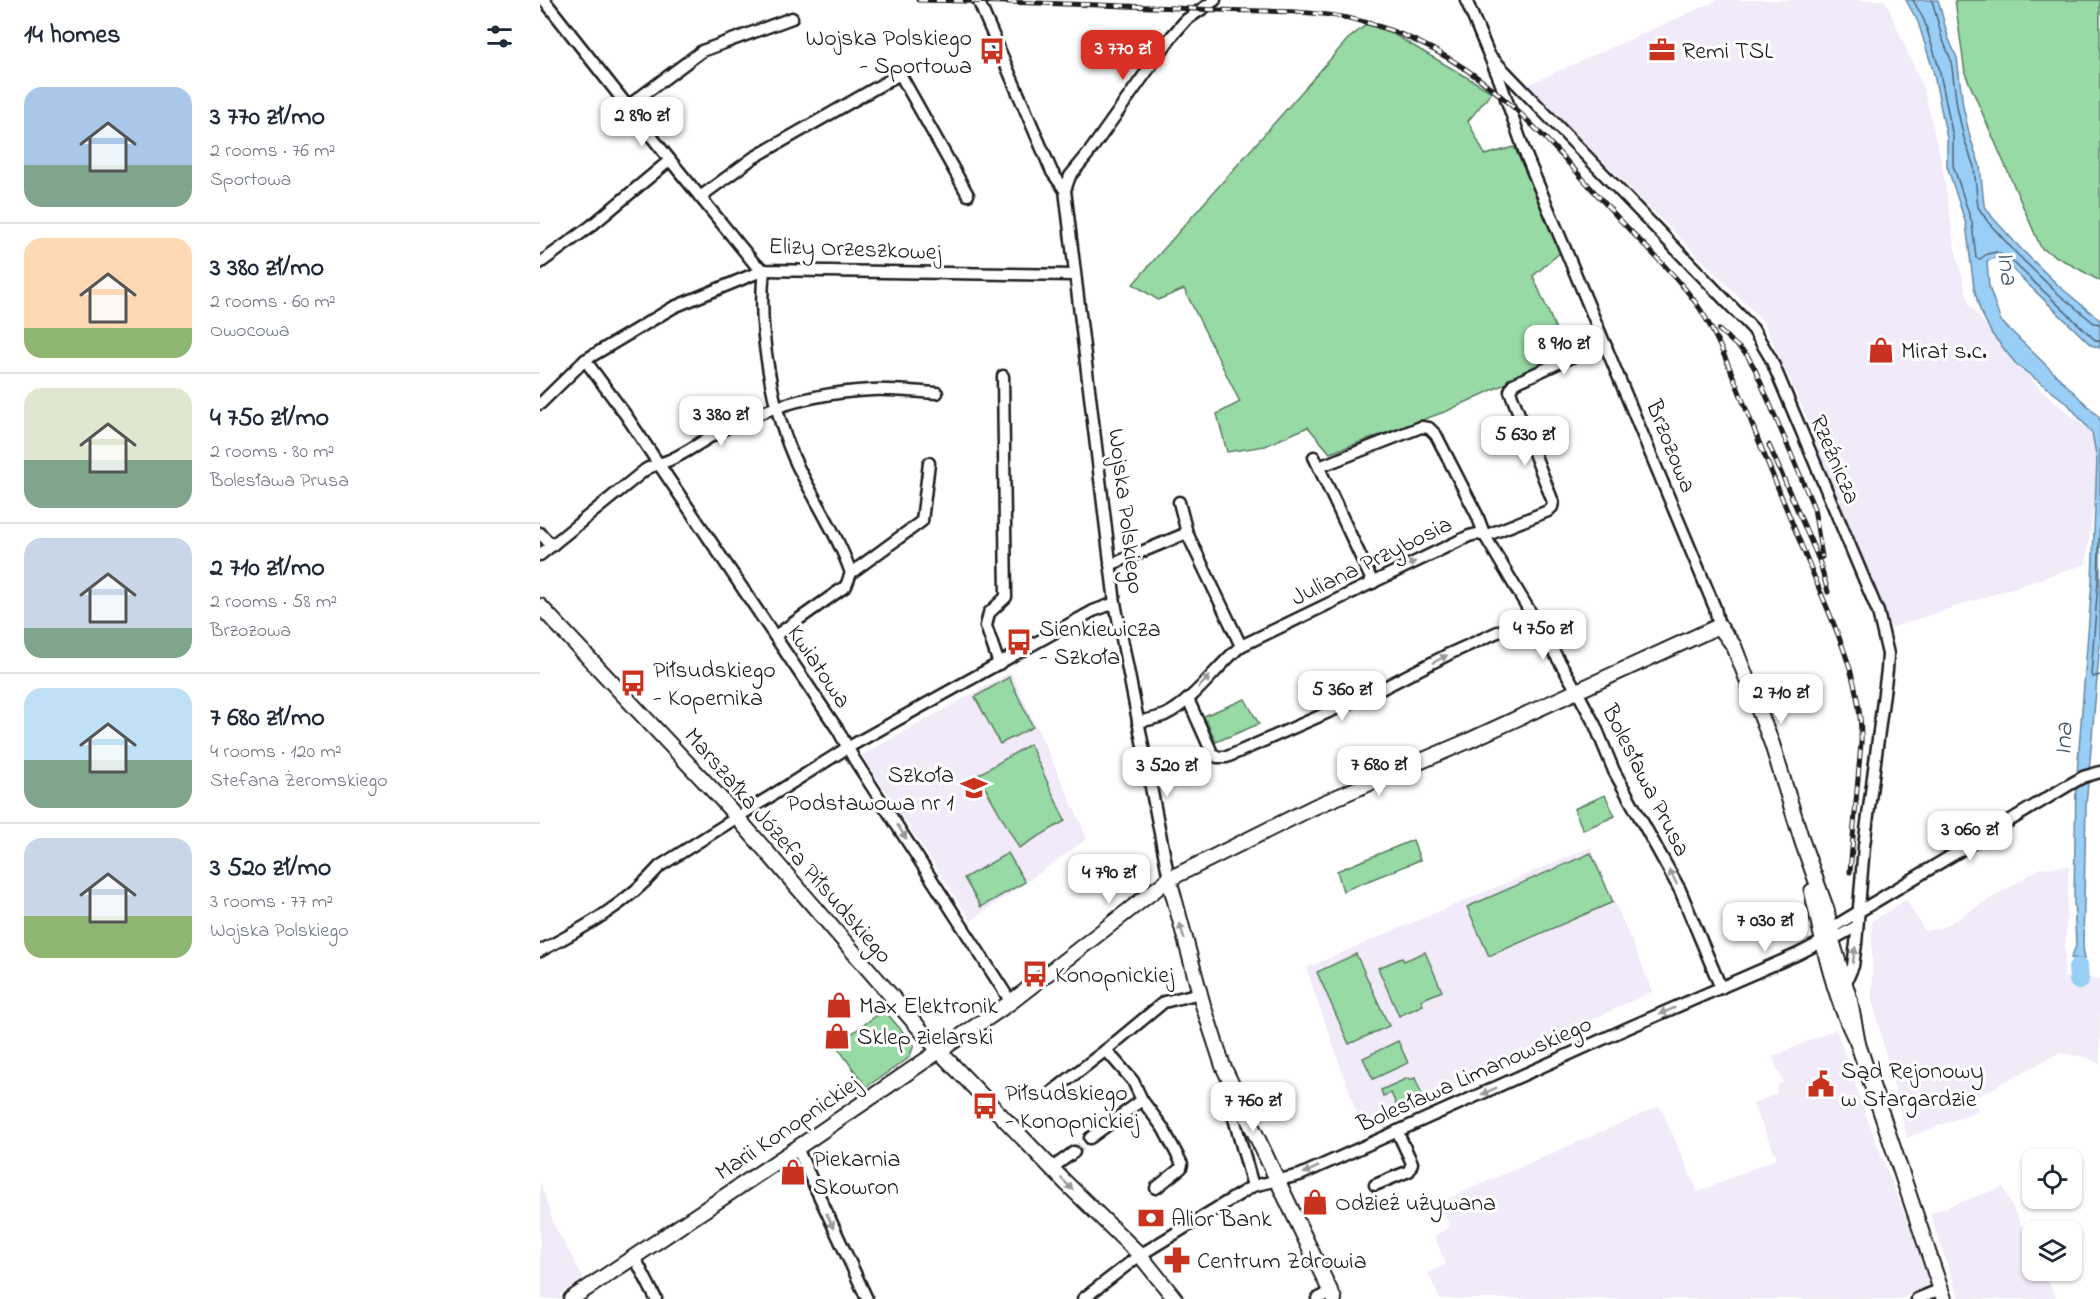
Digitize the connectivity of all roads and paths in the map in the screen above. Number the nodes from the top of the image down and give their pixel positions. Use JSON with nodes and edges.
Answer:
{"nodes":[{"id":1,"x":544,"y":0,"type":"edge"},
{"id":2,"x":978,"y":0,"type":"edge"},
{"id":3,"x":1215,"y":0,"type":"edge"},
{"id":4,"x":1466,"y":0,"type":"edge"},
{"id":5,"x":792,"y":18,"type":"dead end"},
{"id":6,"x":1490,"y":56,"type":"junction"},
{"id":7,"x":628,"y":106,"type":"junction"},
{"id":8,"x":670,"y":160,"type":"junction"},
{"id":9,"x":1065,"y":190,"type":"junction"},
{"id":10,"x":968,"y":195,"type":"dead end"},
{"id":11,"x":700,"y":197,"type":"junction"},
{"id":12,"x":540,"y":262,"type":"edge"},
{"id":13,"x":764,"y":270,"type":"junction"},
{"id":14,"x":1074,"y":275,"type":"junction"},
{"id":15,"x":1606,"y":346,"type":"junction"},
{"id":16,"x":585,"y":360,"type":"junction"},
{"id":17,"x":1003,"y":376,"type":"dead end"},
{"id":18,"x":937,"y":393,"type":"dead end"},
{"id":19,"x":540,"y":404,"type":"edge"},
{"id":20,"x":778,"y":406,"type":"junction"},
{"id":21,"x":929,"y":463,"type":"dead end"},
{"id":22,"x":656,"y":464,"type":"junction"},
{"id":23,"x":1179,"y":502,"type":"dead end"},
{"id":24,"x":540,"y":533,"type":"edge"},
{"id":25,"x":1187,"y":533,"type":"junction"},
{"id":26,"x":1485,"y":536,"type":"junction"},
{"id":27,"x":552,"y":546,"type":"junction"},
{"id":28,"x":540,"y":555,"type":"edge"},
{"id":29,"x":1110,"y":565,"type":"junction"},
{"id":30,"x":851,"y":573,"type":"junction"},
{"id":31,"x":1373,"y":583,"type":"junction"},
{"id":32,"x":1115,"y":603,"type":"junction"},
{"id":33,"x":540,"y":606,"type":"edge"},
{"id":34,"x":1533,"y":616,"type":"junction"},
{"id":35,"x":1719,"y":626,"type":"junction"},
{"id":36,"x":775,"y":636,"type":"junction"},
{"id":37,"x":1241,"y":646,"type":"junction"},
{"id":38,"x":999,"y":664,"type":"junction"},
{"id":39,"x":1577,"y":691,"type":"junction"},
{"id":40,"x":1188,"y":699,"type":"junction"},
{"id":41,"x":1138,"y":722,"type":"junction"},
{"id":42,"x":848,"y":748,"type":"junction"},
{"id":43,"x":2099,"y":772,"type":"edge"},
{"id":44,"x":738,"y":818,"type":"junction"},
{"id":45,"x":1169,"y":879,"type":"junction"},
{"id":46,"x":1858,"y":912,"type":"junction"},
{"id":47,"x":1857,"y":926,"type":"junction"},
{"id":48,"x":1826,"y":939,"type":"junction"},
{"id":49,"x":540,"y":951,"type":"edge"},
{"id":50,"x":1846,"y":982,"type":"junction"},
{"id":51,"x":1721,"y":988,"type":"junction"},
{"id":52,"x":1200,"y":993,"type":"junction"},
{"id":53,"x":1011,"y":1002,"type":"junction"},
{"id":54,"x":1858,"y":1044,"type":"junction"},
{"id":55,"x":1106,"y":1050,"type":"junction"},
{"id":56,"x":939,"y":1051,"type":"junction"},
{"id":57,"x":1231,"y":1086,"type":"junction"},
{"id":58,"x":1048,"y":1095,"type":"dead end"},
{"id":59,"x":1142,"y":1100,"type":"junction"},
{"id":60,"x":1397,"y":1131,"type":"junction"},
{"id":61,"x":1090,"y":1138,"type":"tunnel mouth"},
{"id":62,"x":797,"y":1148,"type":"junction"},
{"id":63,"x":1074,"y":1152,"type":"tunnel mouth"},
{"id":64,"x":1052,"y":1168,"type":"junction"},
{"id":65,"x":1277,"y":1180,"type":"junction"},
{"id":66,"x":1375,"y":1185,"type":"dead end"},
{"id":67,"x":1253,"y":1186,"type":"junction"},
{"id":68,"x":1156,"y":1188,"type":"dead end"},
{"id":69,"x":1140,"y":1255,"type":"junction"},
{"id":70,"x":635,"y":1258,"type":"junction"},
{"id":71,"x":1943,"y":1294,"type":"edge"},
{"id":72,"x":1333,"y":1295,"type":"edge"},
{"id":73,"x":571,"y":1299,"type":"edge"},
{"id":74,"x":656,"y":1299,"type":"edge"},
{"id":75,"x":867,"y":1299,"type":"edge"},
{"id":76,"x":1083,"y":1299,"type":"edge"},
{"id":77,"x":1175,"y":1299,"type":"edge"},
{"id":78,"x":1317,"y":1299,"type":"edge"},
{"id":79,"x":1917,"y":1299,"type":"edge"}],
"edges":[{"from":1,"to":7,"type":"street","name":"Elizy Orzeszkowej"},
{"from":2,"to":9,"type":"street","name":"Wojska Polskiego"},
{"from":3,"to":9,"type":"street"},
{"from":4,"to":6,"type":"street","name":"Brzozowa"},
{"from":5,"to":7,"type":"street"},
{"from":6,"to":15,"type":"street","name":"Brzozowa"},
{"from":6,"to":46,"type":"street","name":"Rzeźnicza"},
{"from":7,"to":8,"type":"street","name":"Elizy Orzeszkowej"},
{"from":8,"to":11,"type":"street","name":"Elizy Orzeszkowej"},
{"from":8,"to":12,"type":"street"},
{"from":9,"to":14,"type":"street","name":"Wojska Polskiego"},
{"from":10,"to":11,"type":"street"},
{"from":11,"to":13,"type":"street","name":"Elizy Orzeszkowej"},
{"from":13,"to":14,"type":"street","name":"Elizy Orzeszkowej"},
{"from":13,"to":16,"type":"street"},
{"from":13,"to":20,"type":"street"},
{"from":14,"to":29,"type":"street","name":"Wojska Polskiego"},
{"from":15,"to":26,"type":"street","name":"Juliana Przybosia"},
{"from":15,"to":35,"type":"street","name":"Brzozowa"},
{"from":16,"to":19,"type":"street"},
{"from":16,"to":22,"type":"street","name":"Kwiatowa"},
{"from":17,"to":38,"type":"street"},
{"from":18,"to":20,"type":"street"},
{"from":20,"to":22,"type":"street"},
{"from":20,"to":30,"type":"street"},
{"from":21,"to":30,"type":"street"},
{"from":22,"to":27,"type":"street"},
{"from":22,"to":36,"type":"street","name":"Kwiatowa"},
{"from":23,"to":25,"type":"street"},
{"from":24,"to":27,"type":"street"},
{"from":25,"to":29,"type":"street"},
{"from":25,"to":37,"type":"street"},
{"from":31,"to":26,"type":"street","name":"Juliana Przybosia","one_way":true},
{"from":26,"to":31,"type":"street","name":"Bolesława Prusa"},
{"from":26,"to":34,"type":"street","name":"Bolesława Prusa"},
{"from":27,"to":28,"type":"street"},
{"from":29,"to":32,"type":"street","name":"Wojska Polskiego"},
{"from":30,"to":36,"type":"street"},
{"from":31,"to":37,"type":"street","name":"Juliana Przybosia"},
{"from":32,"to":38,"type":"street"},
{"from":32,"to":41,"type":"street","name":"Wojska Polskiego"},
{"from":33,"to":44,"type":"street","name":"Marszałka Józefa Piłsudskiego"},
{"from":34,"to":39,"type":"street","name":"Bolesława Prusa"},
{"from":40,"to":34,"type":"street","one_way":true},
{"from":35,"to":39,"type":"street","name":"Marii Konopnickiej"},
{"from":35,"to":48,"type":"street","name":"Brzozowa"},
{"from":36,"to":42,"type":"street","name":"Kwiatowa"},
{"from":40,"to":37,"type":"street","name":"Juliana Przybosia","one_way":true},
{"from":38,"to":42,"type":"street"},
{"from":39,"to":45,"type":"street","name":"Marii Konopnickiej"},
{"from":51,"to":39,"type":"street","name":"Bolesława Prusa","one_way":true},
{"from":40,"to":41,"type":"street","name":"Juliana Przybosia"},
{"from":41,"to":45,"type":"street","name":"Wojska Polskiego"},
{"from":42,"to":44,"type":"street"},
{"from":42,"to":53,"type":"street","name":"Kwiatowa","one_way":true},
{"from":43,"to":46,"type":"street","name":"Bolesława Limanowskiego"},
{"from":44,"to":49,"type":"street"},
{"from":44,"to":56,"type":"street","name":"Marszałka Józefa Piłsudskiego"},
{"from":52,"to":45,"type":"street","name":"Wojska Polskiego","one_way":true},
{"from":45,"to":53,"type":"street","name":"Marii Konopnickiej"},
{"from":46,"to":47,"type":"street","name":"Rzeźnicza"},
{"from":46,"to":48,"type":"street","name":"Bolesława Limanowskiego"},
{"from":47,"to":48,"type":"street","name":"Bolesława Limanowskiego"},
{"from":50,"to":47,"type":"street","name":"Rzeźnicza","one_way":true},
{"from":48,"to":50,"type":"street"},
{"from":48,"to":51,"type":"street","name":"Bolesława Limanowskiego"},
{"from":48,"to":54,"type":"street"},
{"from":50,"to":54,"type":"street"},
{"from":51,"to":60,"type":"street","name":"Bolesława Limanowskiego","one_way":true},
{"from":52,"to":55,"type":"street"},
{"from":52,"to":57,"type":"street","name":"Wojska Polskiego"},
{"from":53,"to":56,"type":"street","name":"Marii Konopnickiej"},
{"from":54,"to":71,"type":"street"},
{"from":55,"to":58,"type":"street"},
{"from":55,"to":59,"type":"street"},
{"from":56,"to":62,"type":"street","name":"Marii Konopnickiej"},
{"from":56,"to":64,"type":"street","name":"Marszałka Józefa Piłsudskiego"},
{"from":57,"to":65,"type":"street","name":"Wojska Polskiego"},
{"from":57,"to":67,"type":"street"},
{"from":59,"to":61,"type":"street"},
{"from":59,"to":68,"type":"street"},
{"from":60,"to":65,"type":"street","name":"Bolesława Limanowskiego","one_way":true},
{"from":60,"to":66,"type":"street"},
{"from":62,"to":70,"type":"street","name":"Marii Konopnickiej"},
{"from":62,"to":75,"type":"street","one_way":true},
{"from":63,"to":64,"type":"street"},
{"from":64,"to":69,"type":"street","name":"Marszałka Józefa Piłsudskiego","one_way":true},
{"from":65,"to":67,"type":"street","name":"Bolesława Limanowskiego"},
{"from":65,"to":72,"type":"street","name":"Wojska Polskiego"},
{"from":67,"to":69,"type":"street","name":"Bolesława Limanowskiego"},
{"from":69,"to":76,"type":"street","name":"Bolesława Limanowskiego"},
{"from":69,"to":77,"type":"street","name":"Marszałka Józefa Piłsudskiego"},
{"from":70,"to":73,"type":"street","name":"Marii Konopnickiej"},
{"from":70,"to":74,"type":"street"},
{"from":71,"to":79,"type":"street"},
{"from":72,"to":78,"type":"street"}]}
